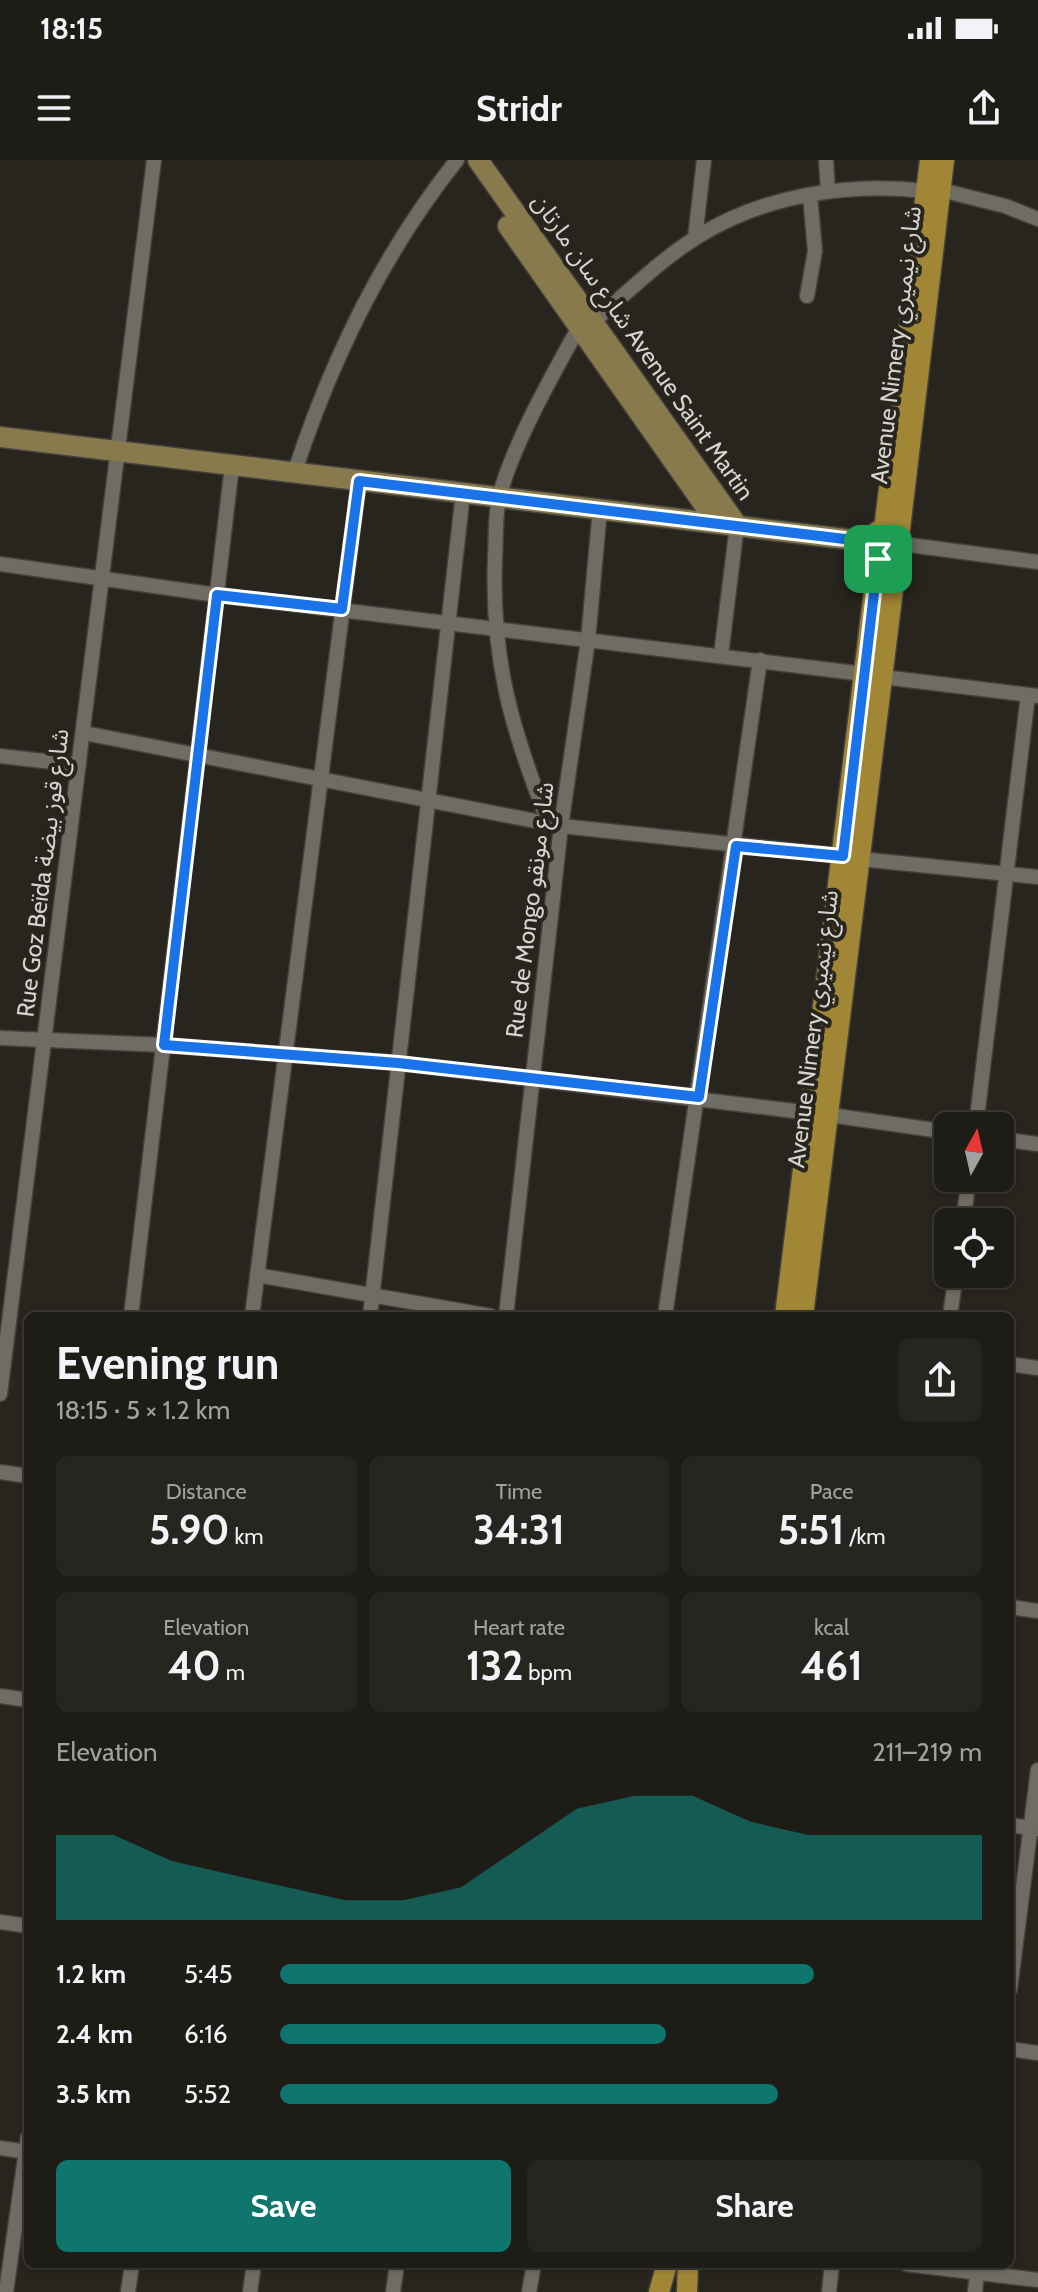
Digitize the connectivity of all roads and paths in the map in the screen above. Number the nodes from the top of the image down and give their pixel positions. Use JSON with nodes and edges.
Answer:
{"nodes":[{"id":1,"x":154,"y":160,"type":"edge"},
{"id":2,"x":478,"y":160,"type":"edge"},
{"id":3,"x":704,"y":160,"type":"edge"},
{"id":4,"x":826,"y":160,"type":"edge"},
{"id":5,"x":930,"y":160,"type":"edge"},
{"id":6,"x":944,"y":160,"type":"edge"},
{"id":7,"x":454,"y":161,"type":"edge"},
{"id":8,"x":934,"y":190,"type":"junction"},
{"id":9,"x":828,"y":191,"type":"junction"},
{"id":10,"x":810,"y":195,"type":"junction"},
{"id":11,"x":1038,"y":219,"type":"edge"},
{"id":12,"x":695,"y":238,"type":"junction"},
{"id":13,"x":807,"y":296,"type":"dead end"},
{"id":14,"x":586,"y":324,"type":"junction"},
{"id":15,"x":0,"y":437,"type":"edge"},
{"id":16,"x":117,"y":452,"type":"junction"},
{"id":17,"x":232,"y":466,"type":"junction"},
{"id":18,"x":294,"y":474,"type":"junction"},
{"id":19,"x":359,"y":481,"type":"junction"},
{"id":20,"x":463,"y":493,"type":"junction"},
{"id":21,"x":500,"y":498,"type":"junction"},
{"id":22,"x":600,"y":509,"type":"junction"},
{"id":23,"x":727,"y":524,"type":"junction"},
{"id":24,"x":888,"y":545,"type":"junction"},
{"id":25,"x":1038,"y":562,"type":"edge"},
{"id":26,"x":0,"y":564,"type":"edge"},
{"id":27,"x":102,"y":578,"type":"junction"},
{"id":28,"x":217,"y":595,"type":"junction"},
{"id":29,"x":342,"y":609,"type":"junction"},
{"id":30,"x":449,"y":623,"type":"junction"},
{"id":31,"x":496,"y":628,"type":"junction"},
{"id":32,"x":588,"y":640,"type":"junction"},
{"id":33,"x":721,"y":655,"type":"junction"},
{"id":34,"x":760,"y":660,"type":"junction"},
{"id":35,"x":874,"y":676,"type":"junction"},
{"id":36,"x":1033,"y":695,"type":"edge"},
{"id":37,"x":84,"y":733,"type":"junction"},
{"id":38,"x":197,"y":754,"type":"junction"},
{"id":39,"x":0,"y":756,"type":"edge"},
{"id":40,"x":79,"y":765,"type":"junction"},
{"id":41,"x":320,"y":780,"type":"junction"},
{"id":42,"x":428,"y":801,"type":"junction"},
{"id":43,"x":555,"y":825,"type":"junction"},
{"id":44,"x":736,"y":846,"type":"junction"},
{"id":45,"x":852,"y":857,"type":"junction"},
{"id":46,"x":1005,"y":873,"type":"junction"},
{"id":47,"x":1038,"y":877,"type":"edge"},
{"id":48,"x":0,"y":1038,"type":"edge"},
{"id":49,"x":43,"y":1041,"type":"junction"},
{"id":50,"x":164,"y":1045,"type":"junction"},
{"id":51,"x":285,"y":1054,"type":"junction"},
{"id":52,"x":398,"y":1063,"type":"junction"},
{"id":53,"x":533,"y":1077,"type":"junction"},
{"id":54,"x":699,"y":1097,"type":"junction"},
{"id":55,"x":978,"y":1112,"type":"edge"},
{"id":56,"x":820,"y":1114,"type":"junction"},
{"id":57,"x":934,"y":1130,"type":"edge"},
{"id":58,"x":1014,"y":1141,"type":"edge"},
{"id":59,"x":1038,"y":1144,"type":"edge"},
{"id":60,"x":257,"y":1275,"type":"junction"},
{"id":61,"x":954,"y":1288,"type":"edge"},
{"id":62,"x":373,"y":1297,"type":"junction"},
{"id":63,"x":131,"y":1312,"type":"edge"},
{"id":64,"x":252,"y":1312,"type":"edge"},
{"id":65,"x":371,"y":1312,"type":"edge"},
{"id":66,"x":466,"y":1312,"type":"edge"},
{"id":67,"x":506,"y":1312,"type":"edge"},
{"id":68,"x":666,"y":1312,"type":"edge"},
{"id":69,"x":786,"y":1312,"type":"edge"},
{"id":70,"x":803,"y":1312,"type":"edge"},
{"id":71,"x":951,"y":1312,"type":"edge"},
{"id":72,"x":1014,"y":1365,"type":"edge"},
{"id":73,"x":1038,"y":1368,"type":"edge"},
{"id":74,"x":0,"y":1394,"type":"edge"},
{"id":75,"x":0,"y":1472,"type":"edge"},
{"id":76,"x":24,"y":1475,"type":"edge"},
{"id":77,"x":1014,"y":1608,"type":"edge"},
{"id":78,"x":1038,"y":1611,"type":"edge"},
{"id":79,"x":0,"y":1696,"type":"edge"},
{"id":80,"x":24,"y":1699,"type":"edge"},
{"id":81,"x":1038,"y":1770,"type":"edge"},
{"id":82,"x":1014,"y":1826,"type":"edge"},
{"id":83,"x":1034,"y":1828,"type":"edge"},
{"id":84,"x":0,"y":1922,"type":"edge"},
{"id":85,"x":24,"y":1925,"type":"edge"},
{"id":86,"x":1014,"y":1962,"type":"edge"},
{"id":87,"x":1014,"y":2050,"type":"edge"},
{"id":88,"x":1038,"y":2053,"type":"edge"},
{"id":89,"x":24,"y":2147,"type":"edge"},
{"id":90,"x":0,"y":2148,"type":"edge"},
{"id":91,"x":24,"y":2168,"type":"edge"},
{"id":92,"x":131,"y":2268,"type":"edge"},
{"id":93,"x":253,"y":2268,"type":"edge"},
{"id":94,"x":396,"y":2268,"type":"edge"},
{"id":95,"x":533,"y":2268,"type":"edge"},
{"id":96,"x":666,"y":2268,"type":"edge"},
{"id":97,"x":688,"y":2268,"type":"edge"},
{"id":98,"x":832,"y":2268,"type":"edge"},
{"id":99,"x":978,"y":2268,"type":"edge"},
{"id":100,"x":1038,"y":2280,"type":"edge"},
{"id":101,"x":6,"y":2292,"type":"edge"},
{"id":102,"x":128,"y":2292,"type":"edge"},
{"id":103,"x":250,"y":2292,"type":"edge"},
{"id":104,"x":393,"y":2292,"type":"edge"},
{"id":105,"x":529,"y":2292,"type":"edge"},
{"id":106,"x":659,"y":2292,"type":"edge"},
{"id":107,"x":686,"y":2292,"type":"edge"},
{"id":108,"x":829,"y":2292,"type":"edge"},
{"id":109,"x":975,"y":2292,"type":"edge"}],
"edges":[{"from":1,"to":16,"type":"street","name":"Rue Goz Beïda شارع قوز بيضة"},
{"from":2,"to":14,"type":"main road","name":"شارع سان مارتان Avenue Saint Martin"},
{"from":3,"to":12,"type":"street"},
{"from":4,"to":9,"type":"street"},
{"from":5,"to":8,"type":"main road","name":"Avenue Nimery شارع نيميري"},
{"from":6,"to":8,"type":"main road","name":"Avenue Nimery شارع نيميري"},
{"from":7,"to":14,"type":"main road","name":"شارع سان مارتان Avenue Saint Martin"},
{"from":7,"to":18,"type":"street"},
{"from":8,"to":9,"type":"street"},
{"from":8,"to":11,"type":"street"},
{"from":8,"to":24,"type":"main road","name":"Avenue Nimery شارع نيميري"},
{"from":9,"to":10,"type":"street"},
{"from":10,"to":12,"type":"street"},
{"from":10,"to":13,"type":"street"},
{"from":12,"to":14,"type":"street"},
{"from":14,"to":21,"type":"street"},
{"from":14,"to":23,"type":"main road","name":"شارع سان مارتان Avenue Saint Martin"},
{"from":15,"to":16,"type":"main road"},
{"from":16,"to":17,"type":"main road"},
{"from":16,"to":27,"type":"street","name":"Rue Goz Beïda شارع قوز بيضة"},
{"from":17,"to":18,"type":"main road"},
{"from":17,"to":28,"type":"street"},
{"from":18,"to":19,"type":"main road"},
{"from":19,"to":20,"type":"main road"},
{"from":19,"to":29,"type":"street"},
{"from":20,"to":21,"type":"main road"},
{"from":20,"to":30,"type":"street"},
{"from":21,"to":22,"type":"main road"},
{"from":21,"to":31,"type":"street"},
{"from":22,"to":23,"type":"main road"},
{"from":22,"to":32,"type":"street","name":"Rue de Mongo شارع مونقو"},
{"from":23,"to":24,"type":"main road"},
{"from":23,"to":33,"type":"street"},
{"from":24,"to":25,"type":"street"},
{"from":24,"to":35,"type":"main road","name":"Avenue Nimery شارع نيميري"},
{"from":26,"to":27,"type":"street"},
{"from":27,"to":28,"type":"street"},
{"from":27,"to":37,"type":"street","name":"Rue Goz Beïda شارع قوز بيضة"},
{"from":28,"to":29,"type":"street"},
{"from":28,"to":38,"type":"street"},
{"from":29,"to":30,"type":"street"},
{"from":29,"to":41,"type":"street"},
{"from":30,"to":31,"type":"street"},
{"from":30,"to":42,"type":"street"},
{"from":31,"to":32,"type":"street"},
{"from":31,"to":43,"type":"street"},
{"from":32,"to":33,"type":"street"},
{"from":32,"to":43,"type":"street","name":"Rue de Mongo شارع مونقو"},
{"from":33,"to":34,"type":"street"},
{"from":34,"to":35,"type":"street"},
{"from":34,"to":44,"type":"street"},
{"from":35,"to":36,"type":"street"},
{"from":35,"to":45,"type":"main road","name":"Avenue Nimery شارع نيميري"},
{"from":36,"to":46,"type":"street"},
{"from":37,"to":38,"type":"street"},
{"from":37,"to":40,"type":"street","name":"Rue Goz Beïda شارع قوز بيضة"},
{"from":38,"to":41,"type":"street"},
{"from":38,"to":50,"type":"street"},
{"from":39,"to":40,"type":"street"},
{"from":40,"to":49,"type":"street","name":"Rue Goz Beïda شارع قوز بيضة"},
{"from":41,"to":42,"type":"street"},
{"from":41,"to":51,"type":"street"},
{"from":42,"to":43,"type":"street"},
{"from":42,"to":52,"type":"street"},
{"from":43,"to":44,"type":"street"},
{"from":43,"to":53,"type":"street","name":"Rue de Mongo شارع مونقو"},
{"from":44,"to":45,"type":"street"},
{"from":44,"to":54,"type":"street"},
{"from":45,"to":46,"type":"street"},
{"from":45,"to":56,"type":"main road","name":"Avenue Nimery شارع نيميري"},
{"from":46,"to":47,"type":"street"},
{"from":46,"to":55,"type":"street"},
{"from":48,"to":49,"type":"street"},
{"from":49,"to":50,"type":"street"},
{"from":49,"to":74,"type":"street","name":"Rue Goz Beïda شارع قوز بيضة"},
{"from":50,"to":51,"type":"street"},
{"from":50,"to":63,"type":"street"},
{"from":51,"to":52,"type":"street"},
{"from":51,"to":60,"type":"street"},
{"from":52,"to":53,"type":"street"},
{"from":52,"to":62,"type":"street"},
{"from":53,"to":54,"type":"street"},
{"from":53,"to":67,"type":"street","name":"Rue de Mongo شارع مونقو"},
{"from":54,"to":56,"type":"street"},
{"from":54,"to":68,"type":"street"},
{"from":56,"to":57,"type":"street"},
{"from":56,"to":69,"type":"main road","name":"Avenue Nimery شارع نيميري"},
{"from":56,"to":70,"type":"main road","name":"Avenue Nimery شارع نيميري"},
{"from":58,"to":59,"type":"street"},
{"from":60,"to":62,"type":"street"},
{"from":60,"to":64,"type":"street"},
{"from":61,"to":71,"type":"street"},
{"from":62,"to":65,"type":"street"},
{"from":62,"to":66,"type":"street"},
{"from":72,"to":73,"type":"street"},
{"from":75,"to":76,"type":"street"},
{"from":77,"to":78,"type":"street"},
{"from":79,"to":80,"type":"street"},
{"from":81,"to":83,"type":"street"},
{"from":82,"to":83,"type":"street"},
{"from":83,"to":86,"type":"street"},
{"from":84,"to":85,"type":"street"},
{"from":87,"to":88,"type":"street"},
{"from":89,"to":90,"type":"street"},
{"from":91,"to":101,"type":"street"},
{"from":92,"to":102,"type":"street"},
{"from":93,"to":103,"type":"street"},
{"from":94,"to":104,"type":"street"},
{"from":95,"to":105,"type":"street"},
{"from":96,"to":106,"type":"main road"},
{"from":97,"to":107,"type":"main road"},
{"from":98,"to":108,"type":"street"},
{"from":99,"to":100,"type":"street"},
{"from":99,"to":109,"type":"street"},
{"from":106,"to":107,"type":"main road"}]}
